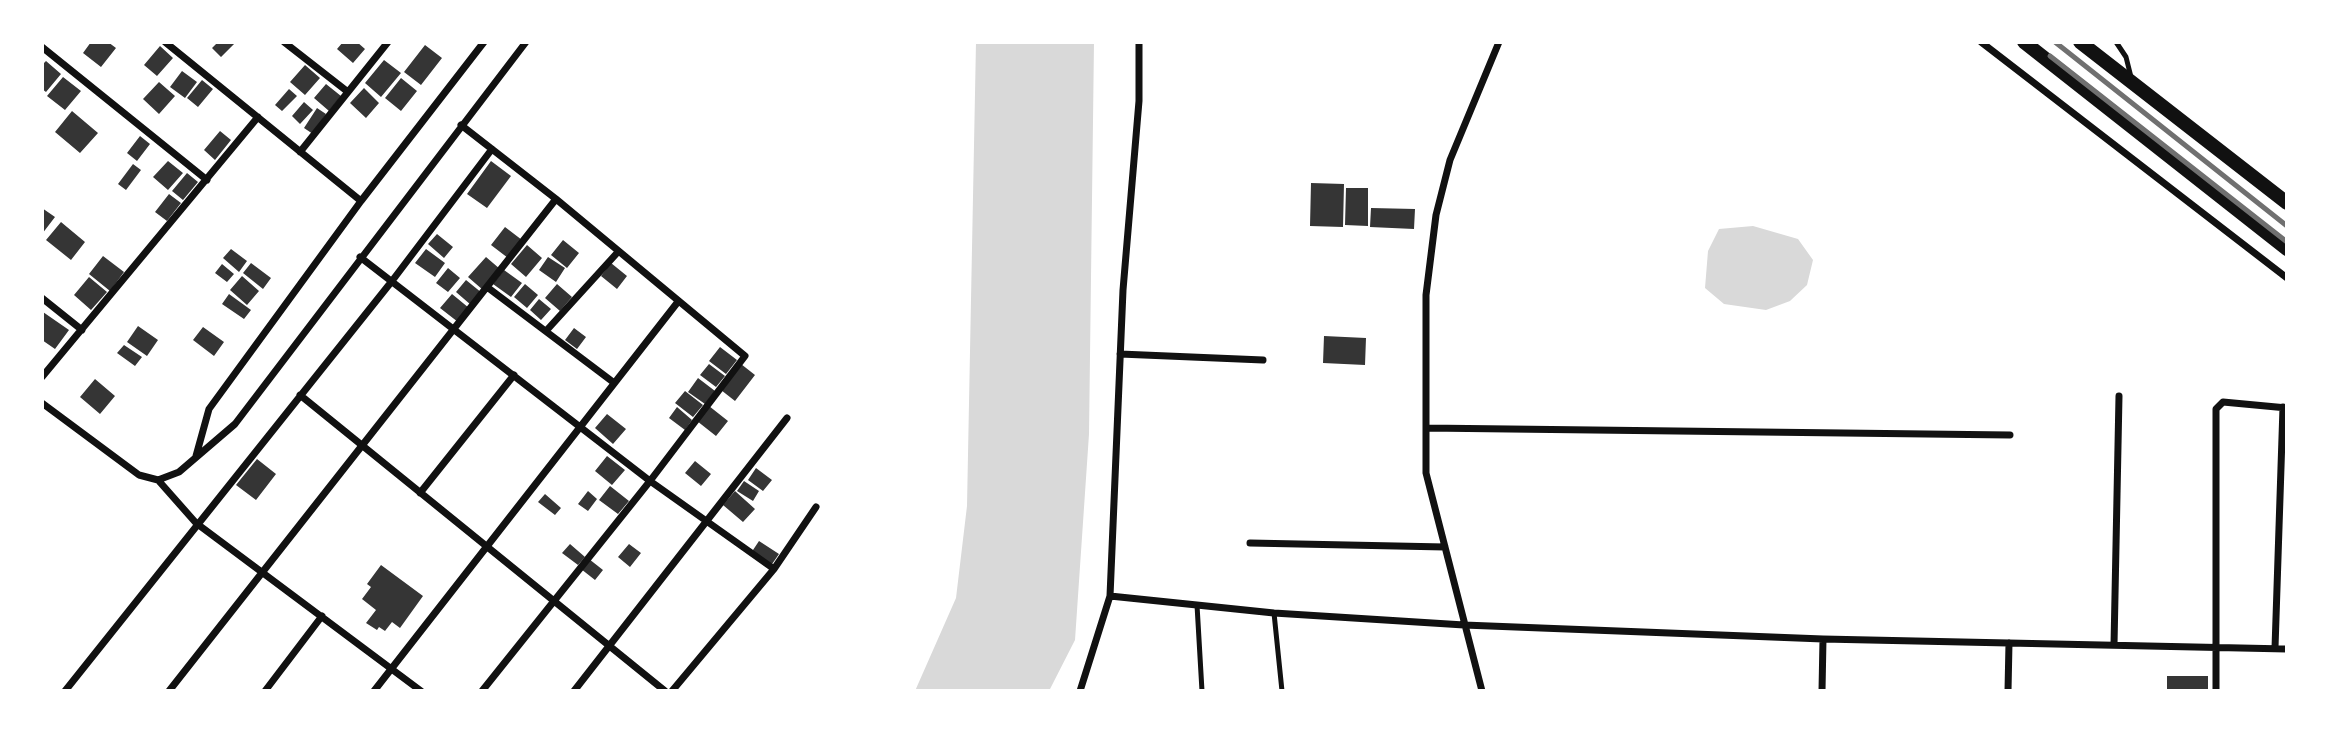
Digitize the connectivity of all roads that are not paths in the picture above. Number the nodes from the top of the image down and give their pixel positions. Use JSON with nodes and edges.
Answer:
{"nodes":[{"id":1,"x":165,"y":42,"type":"edge"},
{"id":2,"x":284,"y":42,"type":"edge"},
{"id":3,"x":388,"y":42,"type":"edge"},
{"id":4,"x":484,"y":42,"type":"edge"},
{"id":5,"x":526,"y":42,"type":"edge"},
{"id":6,"x":1139,"y":42,"type":"edge"},
{"id":7,"x":1499,"y":42,"type":"edge"},
{"id":8,"x":1981,"y":42,"type":"edge"},
{"id":9,"x":2024,"y":42,"type":"edge"},
{"id":10,"x":2080,"y":42,"type":"edge"},
{"id":11,"x":2116,"y":42,"type":"edge"},
{"id":12,"x":294,"y":45,"type":"edge"},
{"id":13,"x":42,"y":47,"type":"edge"},
{"id":14,"x":2132,"y":83,"type":"junction"},
{"id":15,"x":348,"y":92,"type":"junction"},
{"id":16,"x":258,"y":117,"type":"junction"},
{"id":17,"x":461,"y":125,"type":"junction"},
{"id":18,"x":492,"y":149,"type":"junction"},
{"id":19,"x":300,"y":152,"type":"junction"},
{"id":20,"x":207,"y":180,"type":"junction"},
{"id":21,"x":556,"y":199,"type":"junction"},
{"id":22,"x":361,"y":201,"type":"junction"},
{"id":23,"x":2287,"y":203,"type":"edge"},
{"id":24,"x":2287,"y":249,"type":"edge"},
{"id":25,"x":617,"y":253,"type":"junction"},
{"id":26,"x":360,"y":257,"type":"junction"},
{"id":27,"x":2287,"y":278,"type":"edge"},
{"id":28,"x":392,"y":281,"type":"junction"},
{"id":29,"x":487,"y":287,"type":"junction"},
{"id":30,"x":42,"y":298,"type":"edge"},
{"id":31,"x":677,"y":303,"type":"junction"},
{"id":32,"x":454,"y":328,"type":"junction"},
{"id":33,"x":82,"y":330,"type":"junction"},
{"id":34,"x":547,"y":331,"type":"junction"},
{"id":35,"x":1120,"y":354,"type":"junction"},
{"id":36,"x":1263,"y":360,"type":"dead end"},
{"id":37,"x":514,"y":375,"type":"junction"},
{"id":38,"x":42,"y":377,"type":"edge"},
{"id":39,"x":613,"y":382,"type":"junction"},
{"id":40,"x":300,"y":395,"type":"junction"},
{"id":41,"x":2119,"y":396,"type":"dead end"},
{"id":42,"x":42,"y":403,"type":"edge"},
{"id":43,"x":2285,"y":407,"type":"edge"},
{"id":44,"x":787,"y":418,"type":"dead end"},
{"id":45,"x":579,"y":425,"type":"junction"},
{"id":46,"x":1426,"y":428,"type":"junction"},
{"id":47,"x":2010,"y":435,"type":"dead end"},
{"id":48,"x":362,"y":445,"type":"junction"},
{"id":49,"x":196,"y":456,"type":"junction"},
{"id":50,"x":158,"y":480,"type":"junction"},
{"id":51,"x":650,"y":481,"type":"junction"},
{"id":52,"x":420,"y":493,"type":"junction"},
{"id":53,"x":816,"y":507,"type":"dead end"},
{"id":54,"x":196,"y":523,"type":"junction"},
{"id":55,"x":705,"y":523,"type":"junction"},
{"id":56,"x":1250,"y":543,"type":"dead end"},
{"id":57,"x":486,"y":547,"type":"junction"},
{"id":58,"x":1445,"y":547,"type":"junction"},
{"id":59,"x":774,"y":569,"type":"junction"},
{"id":60,"x":260,"y":573,"type":"junction"},
{"id":61,"x":1110,"y":596,"type":"junction"},
{"id":62,"x":552,"y":601,"type":"junction"},
{"id":63,"x":1197,"y":605,"type":"junction"},
{"id":64,"x":1274,"y":613,"type":"junction"},
{"id":65,"x":323,"y":616,"type":"junction"},
{"id":66,"x":1464,"y":625,"type":"junction"},
{"id":67,"x":1822,"y":639,"type":"junction"},
{"id":68,"x":2009,"y":643,"type":"junction"},
{"id":69,"x":2114,"y":645,"type":"junction"},
{"id":70,"x":609,"y":646,"type":"junction"},
{"id":71,"x":2216,"y":647,"type":"junction"},
{"id":72,"x":2275,"y":648,"type":"junction"},
{"id":73,"x":2287,"y":649,"type":"edge"},
{"id":74,"x":392,"y":668,"type":"junction"},
{"id":75,"x":69,"y":690,"type":"edge"},
{"id":76,"x":169,"y":691,"type":"edge"},
{"id":77,"x":265,"y":691,"type":"edge"},
{"id":78,"x":374,"y":691,"type":"edge"},
{"id":79,"x":421,"y":691,"type":"edge"},
{"id":80,"x":482,"y":691,"type":"edge"},
{"id":81,"x":574,"y":691,"type":"edge"},
{"id":82,"x":665,"y":691,"type":"edge"},
{"id":83,"x":671,"y":691,"type":"edge"},
{"id":84,"x":1080,"y":691,"type":"edge"},
{"id":85,"x":1202,"y":691,"type":"edge"},
{"id":86,"x":1282,"y":691,"type":"edge"},
{"id":87,"x":1482,"y":691,"type":"edge"},
{"id":88,"x":1822,"y":691,"type":"edge"},
{"id":89,"x":2008,"y":691,"type":"edge"},
{"id":90,"x":2216,"y":691,"type":"edge"}],
"edges":[{"from":1,"to":16,"type":"street"},
{"from":2,"to":12,"type":"street"},
{"from":3,"to":15,"type":"street"},
{"from":4,"to":22,"type":"street"},
{"from":5,"to":17,"type":"street"},
{"from":6,"to":35,"type":"street"},
{"from":7,"to":46,"type":"street"},
{"from":8,"to":27,"type":"street"},
{"from":9,"to":24,"type":"main road"},
{"from":10,"to":14,"type":"main road"},
{"from":11,"to":14,"type":"lane"},
{"from":12,"to":15,"type":"street"},
{"from":13,"to":20,"type":"street"},
{"from":14,"to":23,"type":"main road"},
{"from":15,"to":19,"type":"street"},
{"from":16,"to":19,"type":"street"},
{"from":16,"to":20,"type":"street"},
{"from":17,"to":18,"type":"street"},
{"from":17,"to":26,"type":"street"},
{"from":18,"to":21,"type":"street"},
{"from":18,"to":28,"type":"street"},
{"from":19,"to":22,"type":"street"},
{"from":20,"to":33,"type":"street"},
{"from":21,"to":25,"type":"street"},
{"from":21,"to":29,"type":"street"},
{"from":22,"to":49,"type":"street"},
{"from":25,"to":31,"type":"street"},
{"from":25,"to":34,"type":"street"},
{"from":26,"to":28,"type":"street"},
{"from":26,"to":49,"type":"street"},
{"from":28,"to":32,"type":"street"},
{"from":28,"to":40,"type":"street"},
{"from":29,"to":32,"type":"street"},
{"from":29,"to":34,"type":"street"},
{"from":30,"to":33,"type":"street"},
{"from":31,"to":39,"type":"street"},
{"from":31,"to":51,"type":"street"},
{"from":32,"to":37,"type":"street"},
{"from":32,"to":48,"type":"street"},
{"from":33,"to":38,"type":"street"},
{"from":34,"to":39,"type":"street"},
{"from":35,"to":36,"type":"street"},
{"from":35,"to":61,"type":"street"},
{"from":37,"to":45,"type":"street"},
{"from":37,"to":52,"type":"street"},
{"from":39,"to":45,"type":"street"},
{"from":40,"to":48,"type":"street"},
{"from":40,"to":54,"type":"street"},
{"from":41,"to":69,"type":"street"},
{"from":42,"to":50,"type":"street"},
{"from":43,"to":71,"type":"street"},
{"from":43,"to":72,"type":"street"},
{"from":44,"to":55,"type":"street"},
{"from":45,"to":51,"type":"street"},
{"from":45,"to":57,"type":"street"},
{"from":46,"to":47,"type":"street"},
{"from":46,"to":58,"type":"street"},
{"from":48,"to":52,"type":"street"},
{"from":48,"to":60,"type":"street"},
{"from":49,"to":50,"type":"street"},
{"from":50,"to":54,"type":"street"},
{"from":51,"to":55,"type":"street"},
{"from":51,"to":62,"type":"street"},
{"from":52,"to":57,"type":"street"},
{"from":53,"to":59,"type":"street"},
{"from":54,"to":60,"type":"street"},
{"from":54,"to":75,"type":"street"},
{"from":55,"to":59,"type":"street"},
{"from":55,"to":70,"type":"street"},
{"from":56,"to":58,"type":"street"},
{"from":57,"to":62,"type":"street"},
{"from":57,"to":74,"type":"street"},
{"from":58,"to":66,"type":"street"},
{"from":59,"to":83,"type":"street"},
{"from":60,"to":65,"type":"street"},
{"from":60,"to":76,"type":"street"},
{"from":61,"to":63,"type":"street"},
{"from":61,"to":84,"type":"street"},
{"from":62,"to":70,"type":"street"},
{"from":62,"to":80,"type":"street"},
{"from":63,"to":64,"type":"street"},
{"from":63,"to":85,"type":"lane"},
{"from":64,"to":66,"type":"street"},
{"from":64,"to":86,"type":"lane"},
{"from":65,"to":74,"type":"street"},
{"from":65,"to":77,"type":"street"},
{"from":66,"to":67,"type":"street"},
{"from":66,"to":87,"type":"street"},
{"from":67,"to":68,"type":"street"},
{"from":67,"to":88,"type":"street"},
{"from":68,"to":69,"type":"street"},
{"from":68,"to":89,"type":"street"},
{"from":69,"to":71,"type":"street"},
{"from":70,"to":81,"type":"street"},
{"from":70,"to":82,"type":"street"},
{"from":71,"to":72,"type":"street"},
{"from":71,"to":90,"type":"street"},
{"from":72,"to":73,"type":"street"},
{"from":74,"to":78,"type":"street"},
{"from":74,"to":79,"type":"street"}]}
